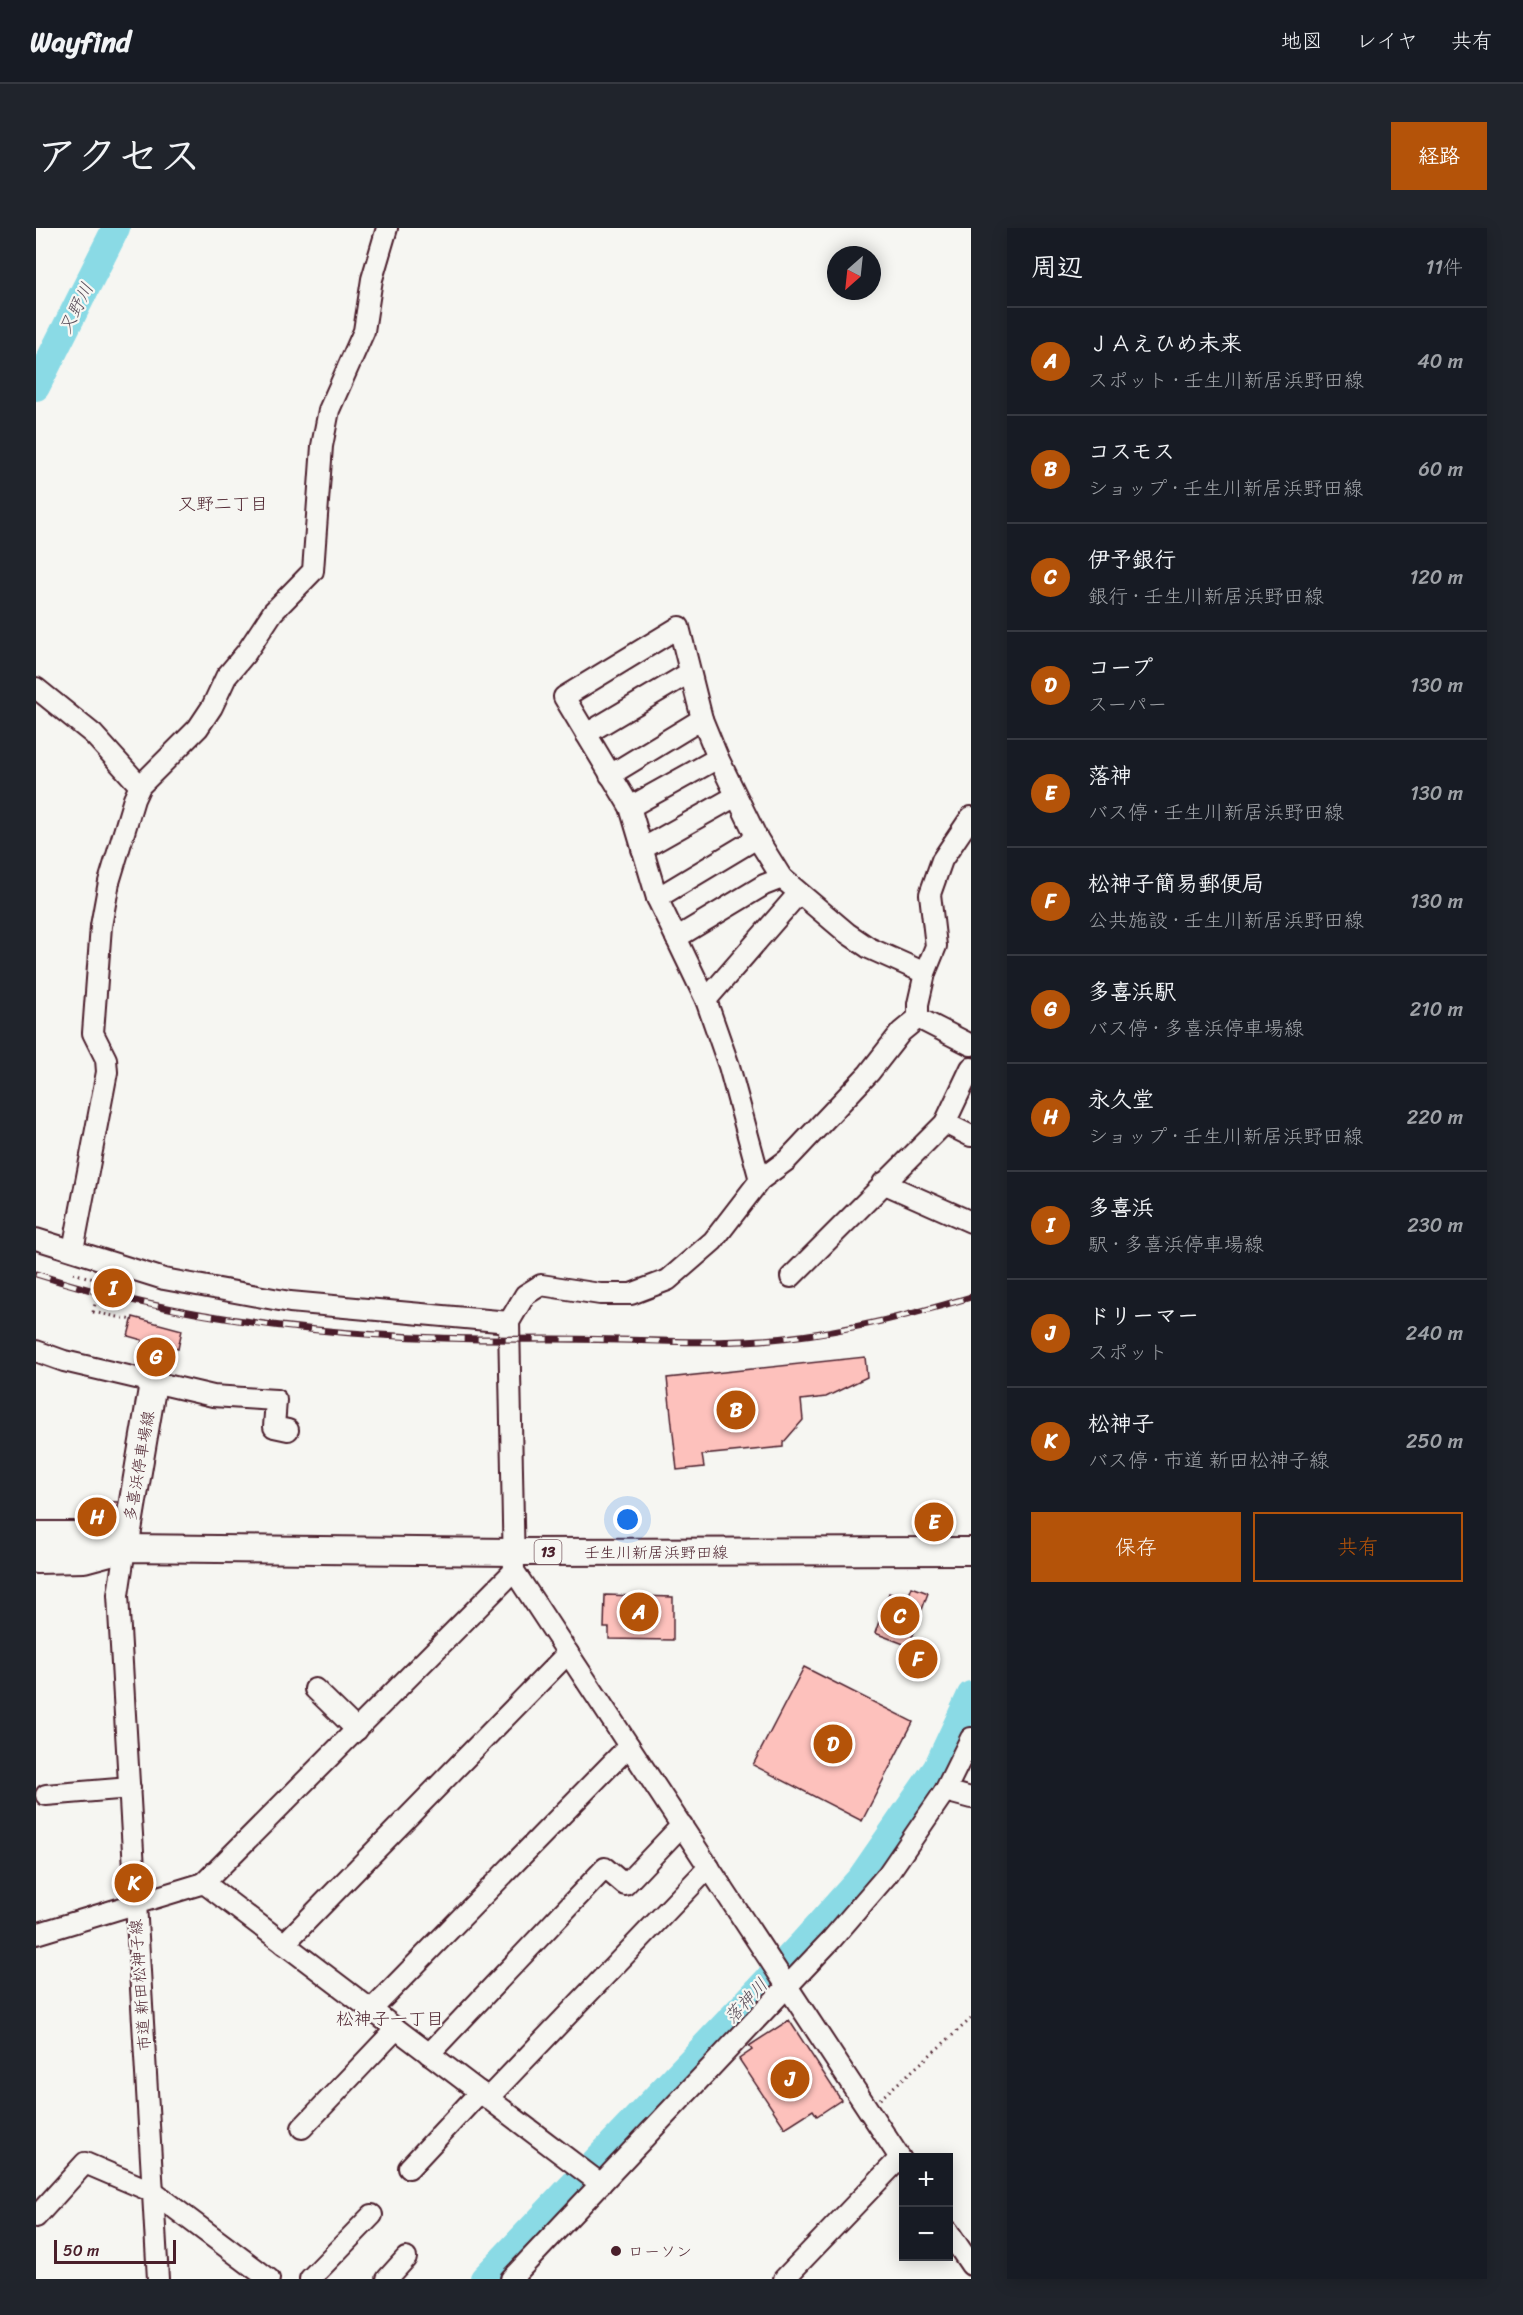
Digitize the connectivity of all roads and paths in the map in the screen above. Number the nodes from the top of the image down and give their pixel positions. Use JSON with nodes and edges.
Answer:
{"nodes":[{"id":1,"x":387,"y":228,"type":"edge"},
{"id":2,"x":689,"y":673,"type":"junction"},
{"id":3,"x":36,"y":688,"type":"edge"},
{"id":4,"x":702,"y":719,"type":"junction"},
{"id":5,"x":586,"y":734,"type":"junction"},
{"id":6,"x":718,"y":758,"type":"junction"},
{"id":7,"x":610,"y":775,"type":"junction"},
{"id":8,"x":140,"y":786,"type":"junction"},
{"id":9,"x":736,"y":795,"type":"junction"},
{"id":10,"x":630,"y":807,"type":"junction"},
{"id":11,"x":971,"y":817,"type":"edge"},
{"id":12,"x":757,"y":838,"type":"junction"},
{"id":13,"x":642,"y":849,"type":"junction"},
{"id":14,"x":782,"y":878,"type":"junction"},
{"id":15,"x":798,"y":894,"type":"junction"},
{"id":16,"x":657,"y":898,"type":"junction"},
{"id":17,"x":676,"y":938,"type":"junction"},
{"id":18,"x":925,"y":973,"type":"junction"},
{"id":19,"x":706,"y":1000,"type":"junction"},
{"id":20,"x":918,"y":1018,"type":"junction"},
{"id":21,"x":971,"y":1045,"type":"edge"},
{"id":22,"x":971,"y":1068,"type":"edge"},
{"id":23,"x":945,"y":1123,"type":"junction"},
{"id":24,"x":971,"y":1136,"type":"edge"},
{"id":25,"x":760,"y":1180,"type":"junction"},
{"id":26,"x":883,"y":1183,"type":"junction"},
{"id":27,"x":971,"y":1222,"type":"edge"},
{"id":28,"x":36,"y":1239,"type":"edge"},
{"id":29,"x":73,"y":1250,"type":"junction"},
{"id":30,"x":73,"y":1273,"type":"dead end"},
{"id":31,"x":791,"y":1277,"type":"dead end"},
{"id":32,"x":133,"y":1320,"type":"dead end"},
{"id":33,"x":509,"y":1322,"type":"junction"},
{"id":34,"x":36,"y":1351,"type":"edge"},
{"id":35,"x":153,"y":1383,"type":"junction"},
{"id":36,"x":288,"y":1430,"type":"dead end"},
{"id":37,"x":36,"y":1535,"type":"edge"},
{"id":38,"x":125,"y":1548,"type":"junction"},
{"id":39,"x":971,"y":1551,"type":"edge"},
{"id":40,"x":36,"y":1560,"type":"edge"},
{"id":41,"x":514,"y":1561,"type":"junction"},
{"id":42,"x":568,"y":1653,"type":"junction"},
{"id":43,"x":315,"y":1689,"type":"dead end"},
{"id":44,"x":357,"y":1730,"type":"junction"},
{"id":45,"x":971,"y":1738,"type":"edge"},
{"id":46,"x":629,"y":1746,"type":"junction"},
{"id":47,"x":130,"y":1788,"type":"junction"},
{"id":48,"x":945,"y":1791,"type":"junction"},
{"id":49,"x":46,"y":1795,"type":"dead end"},
{"id":50,"x":971,"y":1798,"type":"edge"},
{"id":51,"x":681,"y":1825,"type":"junction"},
{"id":52,"x":709,"y":1867,"type":"junction"},
{"id":53,"x":204,"y":1883,"type":"junction"},
{"id":54,"x":135,"y":1903,"type":"junction"},
{"id":55,"x":36,"y":1934,"type":"edge"},
{"id":56,"x":284,"y":1944,"type":"junction"},
{"id":57,"x":785,"y":1982,"type":"junction"},
{"id":58,"x":371,"y":2010,"type":"junction"},
{"id":59,"x":971,"y":2019,"type":"edge"},
{"id":60,"x":396,"y":2029,"type":"junction"},
{"id":61,"x":429,"y":2054,"type":"junction"},
{"id":62,"x":484,"y":2095,"type":"junction"},
{"id":63,"x":868,"y":2110,"type":"junction"},
{"id":64,"x":302,"y":2128,"type":"dead end"},
{"id":65,"x":899,"y":2156,"type":"edge"},
{"id":66,"x":899,"y":2164,"type":"edge"},
{"id":67,"x":409,"y":2168,"type":"dead end"},
{"id":68,"x":598,"y":2182,"type":"junction"},
{"id":69,"x":153,"y":2192,"type":"junction"},
{"id":70,"x":372,"y":2215,"type":"dead end"},
{"id":71,"x":36,"y":2217,"type":"edge"},
{"id":72,"x":953,"y":2238,"type":"edge"},
{"id":73,"x":406,"y":2258,"type":"dead end"},
{"id":74,"x":971,"y":2265,"type":"edge"},
{"id":75,"x":158,"y":2279,"type":"edge"},
{"id":76,"x":269,"y":2279,"type":"edge"},
{"id":77,"x":310,"y":2279,"type":"edge"},
{"id":78,"x":387,"y":2279,"type":"edge"},
{"id":79,"x":511,"y":2279,"type":"edge"},
{"id":80,"x":784,"y":2279,"type":"edge"}],
"edges":[{"from":1,"to":8,"type":"street"},
{"from":2,"to":4,"type":"street"},
{"from":2,"to":5,"type":"street"},
{"from":2,"to":5,"type":"street"},
{"from":3,"to":8,"type":"street"},
{"from":4,"to":6,"type":"street"},
{"from":4,"to":7,"type":"street"},
{"from":5,"to":7,"type":"street"},
{"from":6,"to":9,"type":"street"},
{"from":6,"to":10,"type":"street"},
{"from":7,"to":10,"type":"street"},
{"from":8,"to":29,"type":"street"},
{"from":9,"to":12,"type":"street"},
{"from":9,"to":13,"type":"street"},
{"from":10,"to":13,"type":"street"},
{"from":11,"to":18,"type":"street"},
{"from":12,"to":14,"type":"street"},
{"from":12,"to":16,"type":"street"},
{"from":13,"to":16,"type":"street"},
{"from":14,"to":15,"type":"street"},
{"from":14,"to":17,"type":"street"},
{"from":15,"to":18,"type":"street"},
{"from":15,"to":19,"type":"street"},
{"from":16,"to":17,"type":"street"},
{"from":17,"to":19,"type":"street"},
{"from":18,"to":20,"type":"street"},
{"from":19,"to":25,"type":"street"},
{"from":20,"to":21,"type":"street"},
{"from":20,"to":25,"type":"street"},
{"from":22,"to":23,"type":"street"},
{"from":23,"to":24,"type":"street"},
{"from":23,"to":26,"type":"street"},
{"from":25,"to":33,"type":"street"},
{"from":26,"to":27,"type":"street"},
{"from":26,"to":31,"type":"street"},
{"from":28,"to":29,"type":"street"},
{"from":29,"to":33,"type":"street"},
{"from":30,"to":32,"type":"path","bridge":true},
{"from":33,"to":41,"type":"street"},
{"from":34,"to":35,"type":"street"},
{"from":35,"to":36,"type":"street"},
{"from":35,"to":38,"type":"main road","name":"多喜浜停車場線"},
{"from":37,"to":38,"type":"main road","name":"壬生川新居浜野田線","number":"13"},
{"from":38,"to":40,"type":"main road","name":"壬生川新居浜野田線","number":"13"},
{"from":38,"to":41,"type":"main road","name":"壬生川新居浜野田線","number":"13"},
{"from":38,"to":47,"type":"street","name":"市道 新田松神子線"},
{"from":39,"to":41,"type":"main road","name":"壬生川新居浜野田線","number":"13"},
{"from":41,"to":42,"type":"street"},
{"from":41,"to":44,"type":"street"},
{"from":42,"to":46,"type":"street"},
{"from":42,"to":56,"type":"street"},
{"from":43,"to":44,"type":"street"},
{"from":44,"to":53,"type":"street"},
{"from":45,"to":48,"type":"street"},
{"from":46,"to":51,"type":"street"},
{"from":46,"to":58,"type":"street"},
{"from":47,"to":49,"type":"street"},
{"from":47,"to":54,"type":"street","name":"市道 新田松神子線"},
{"from":48,"to":50,"type":"street"},
{"from":48,"to":57,"type":"street"},
{"from":51,"to":52,"type":"street"},
{"from":51,"to":61,"type":"street"},
{"from":52,"to":57,"type":"street"},
{"from":52,"to":62,"type":"street"},
{"from":53,"to":54,"type":"street"},
{"from":53,"to":56,"type":"street"},
{"from":54,"to":55,"type":"street"},
{"from":54,"to":69,"type":"street","name":"市道 新田松神子線"},
{"from":56,"to":58,"type":"street"},
{"from":57,"to":63,"type":"street"},
{"from":57,"to":68,"type":"street"},
{"from":58,"to":60,"type":"street"},
{"from":59,"to":63,"type":"path"},
{"from":60,"to":61,"type":"street"},
{"from":60,"to":64,"type":"street"},
{"from":61,"to":62,"type":"street"},
{"from":62,"to":67,"type":"street"},
{"from":62,"to":68,"type":"street"},
{"from":63,"to":65,"type":"street"},
{"from":66,"to":80,"type":"street"},
{"from":68,"to":79,"type":"street"},
{"from":69,"to":71,"type":"street"},
{"from":69,"to":75,"type":"street","name":"市道 新田松神子線"},
{"from":69,"to":76,"type":"street"},
{"from":70,"to":77,"type":"street"},
{"from":72,"to":74,"type":"street"},
{"from":73,"to":78,"type":"street"}]}
